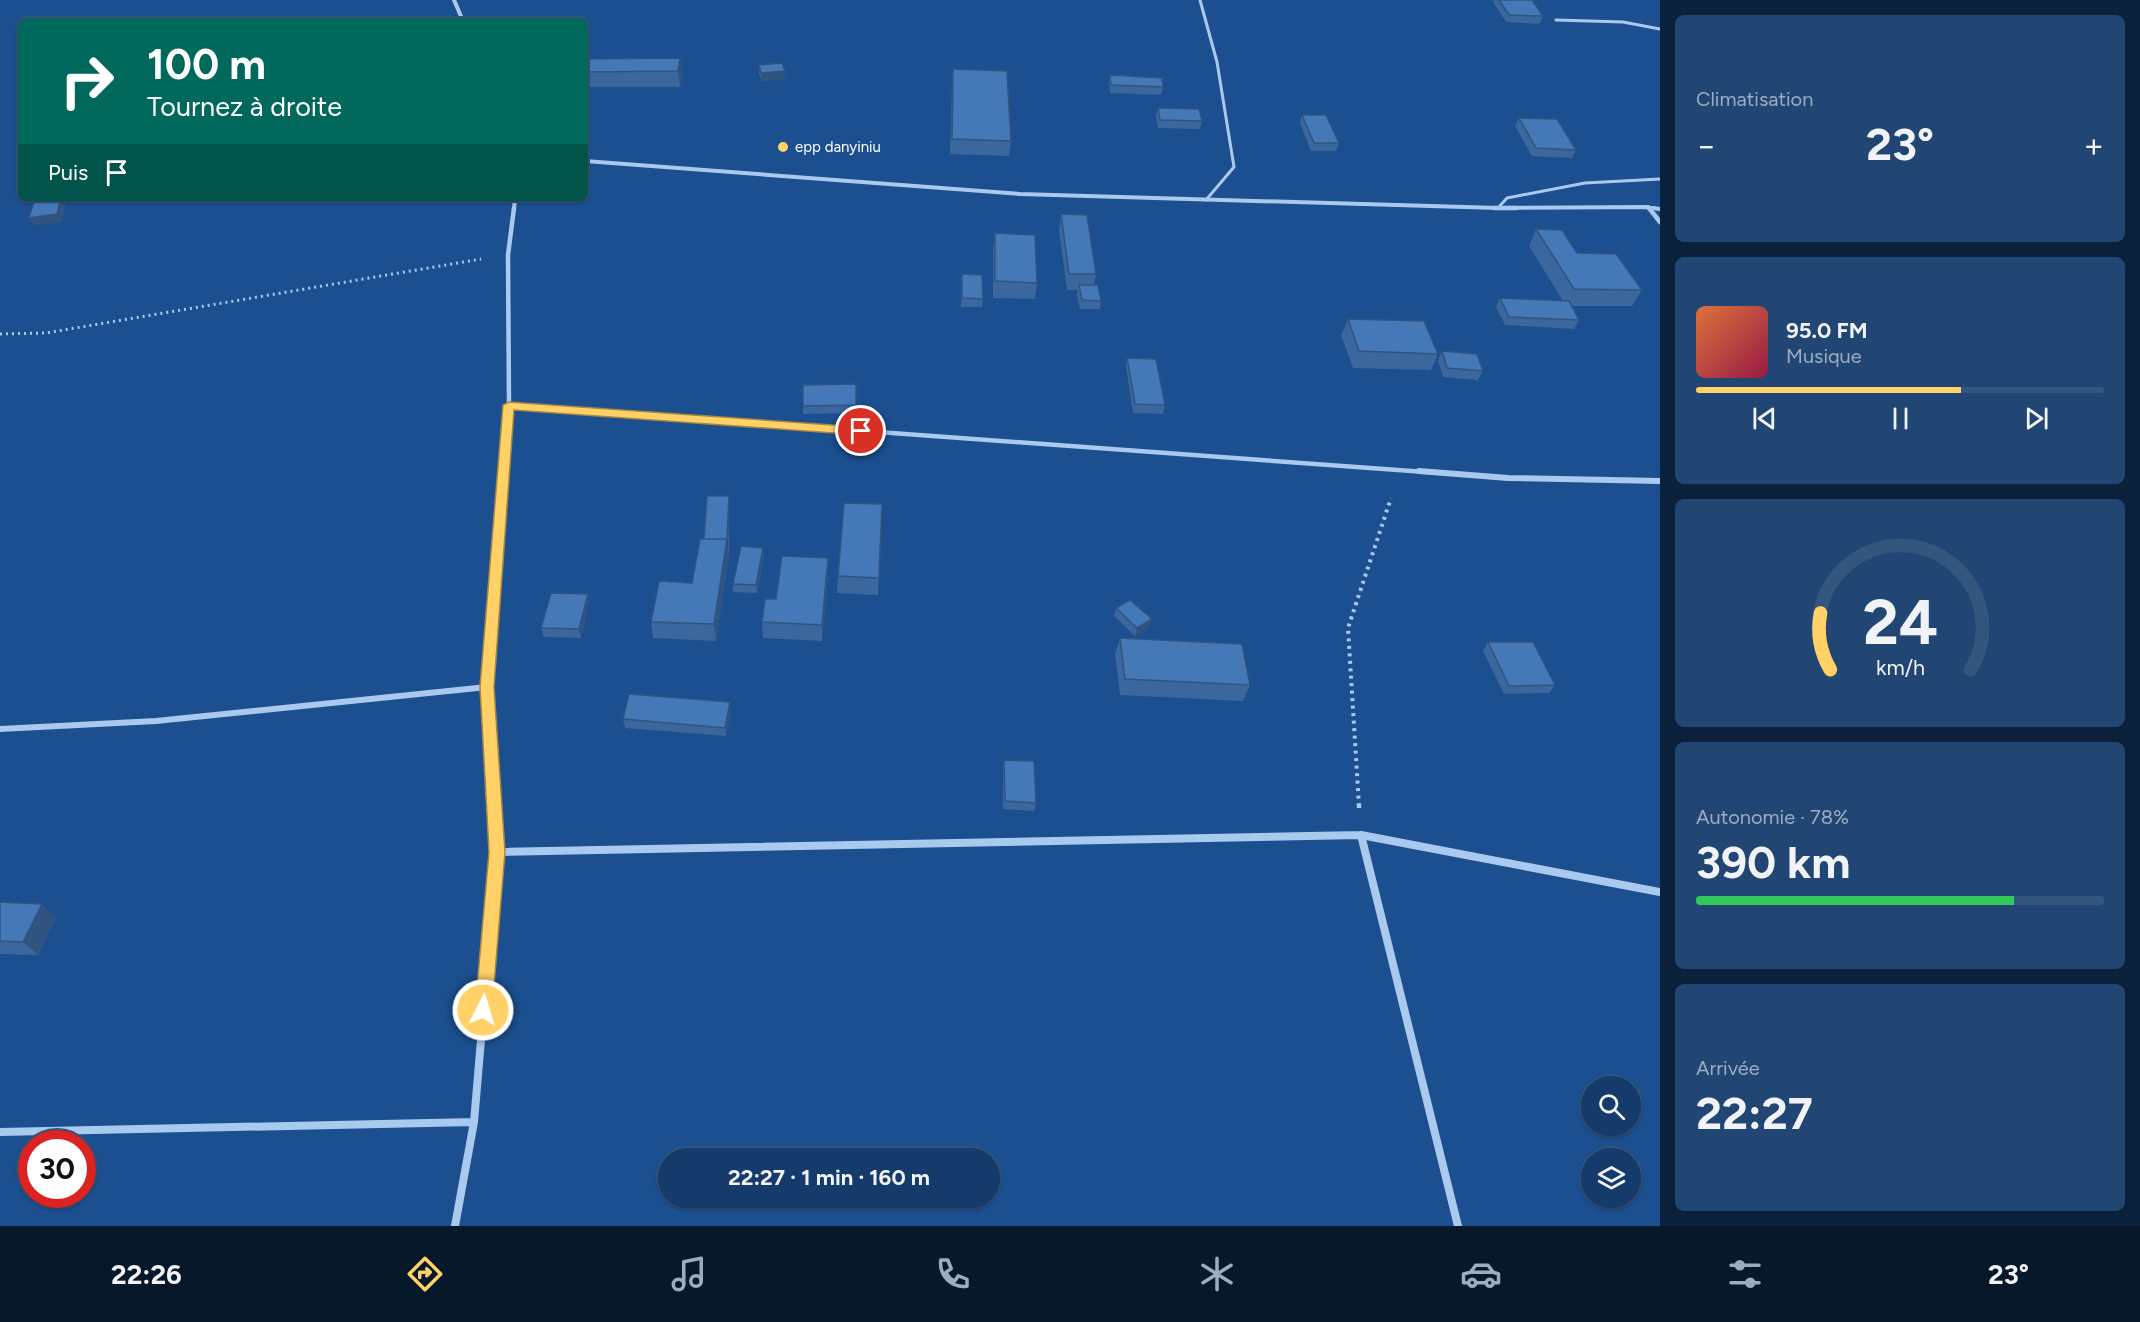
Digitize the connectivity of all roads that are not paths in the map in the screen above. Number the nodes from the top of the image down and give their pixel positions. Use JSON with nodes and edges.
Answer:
{"nodes":[{"id":1,"x":454,"y":0,"type":"edge"},
{"id":2,"x":1200,"y":0,"type":"edge"},
{"id":3,"x":462,"y":18,"type":"edge"},
{"id":4,"x":1556,"y":20,"type":"dead end"},
{"id":5,"x":1660,"y":29,"type":"edge"},
{"id":6,"x":588,"y":161,"type":"edge"},
{"id":7,"x":1660,"y":179,"type":"edge"},
{"id":8,"x":1206,"y":200,"type":"junction"},
{"id":9,"x":515,"y":201,"type":"edge"},
{"id":10,"x":1648,"y":207,"type":"junction"},
{"id":11,"x":1498,"y":208,"type":"junction"},
{"id":12,"x":1660,"y":209,"type":"edge"},
{"id":13,"x":1660,"y":222,"type":"edge"},
{"id":14,"x":509,"y":405,"type":"junction"},
{"id":15,"x":1660,"y":481,"type":"edge"},
{"id":16,"x":487,"y":687,"type":"junction"},
{"id":17,"x":0,"y":729,"type":"edge"},
{"id":18,"x":1361,"y":835,"type":"junction"},
{"id":19,"x":497,"y":852,"type":"junction"},
{"id":20,"x":1660,"y":892,"type":"edge"},
{"id":21,"x":474,"y":1122,"type":"junction"},
{"id":22,"x":0,"y":1132,"type":"edge"},
{"id":23,"x":454,"y":1226,"type":"edge"},
{"id":24,"x":1458,"y":1226,"type":"edge"}],
"edges":[{"from":1,"to":3,"type":"street"},
{"from":2,"to":8,"type":"lane"},
{"from":4,"to":5,"type":"lane"},
{"from":6,"to":8,"type":"street"},
{"from":7,"to":11,"type":"lane"},
{"from":8,"to":11,"type":"street"},
{"from":9,"to":14,"type":"street"},
{"from":10,"to":11,"type":"street"},
{"from":10,"to":12,"type":"lane"},
{"from":10,"to":13,"type":"street"},
{"from":14,"to":15,"type":"street"},
{"from":14,"to":16,"type":"street"},
{"from":16,"to":17,"type":"street"},
{"from":16,"to":19,"type":"street"},
{"from":18,"to":19,"type":"street"},
{"from":18,"to":20,"type":"street"},
{"from":18,"to":24,"type":"street"},
{"from":19,"to":21,"type":"street"},
{"from":21,"to":22,"type":"street"},
{"from":21,"to":23,"type":"street"}]}
